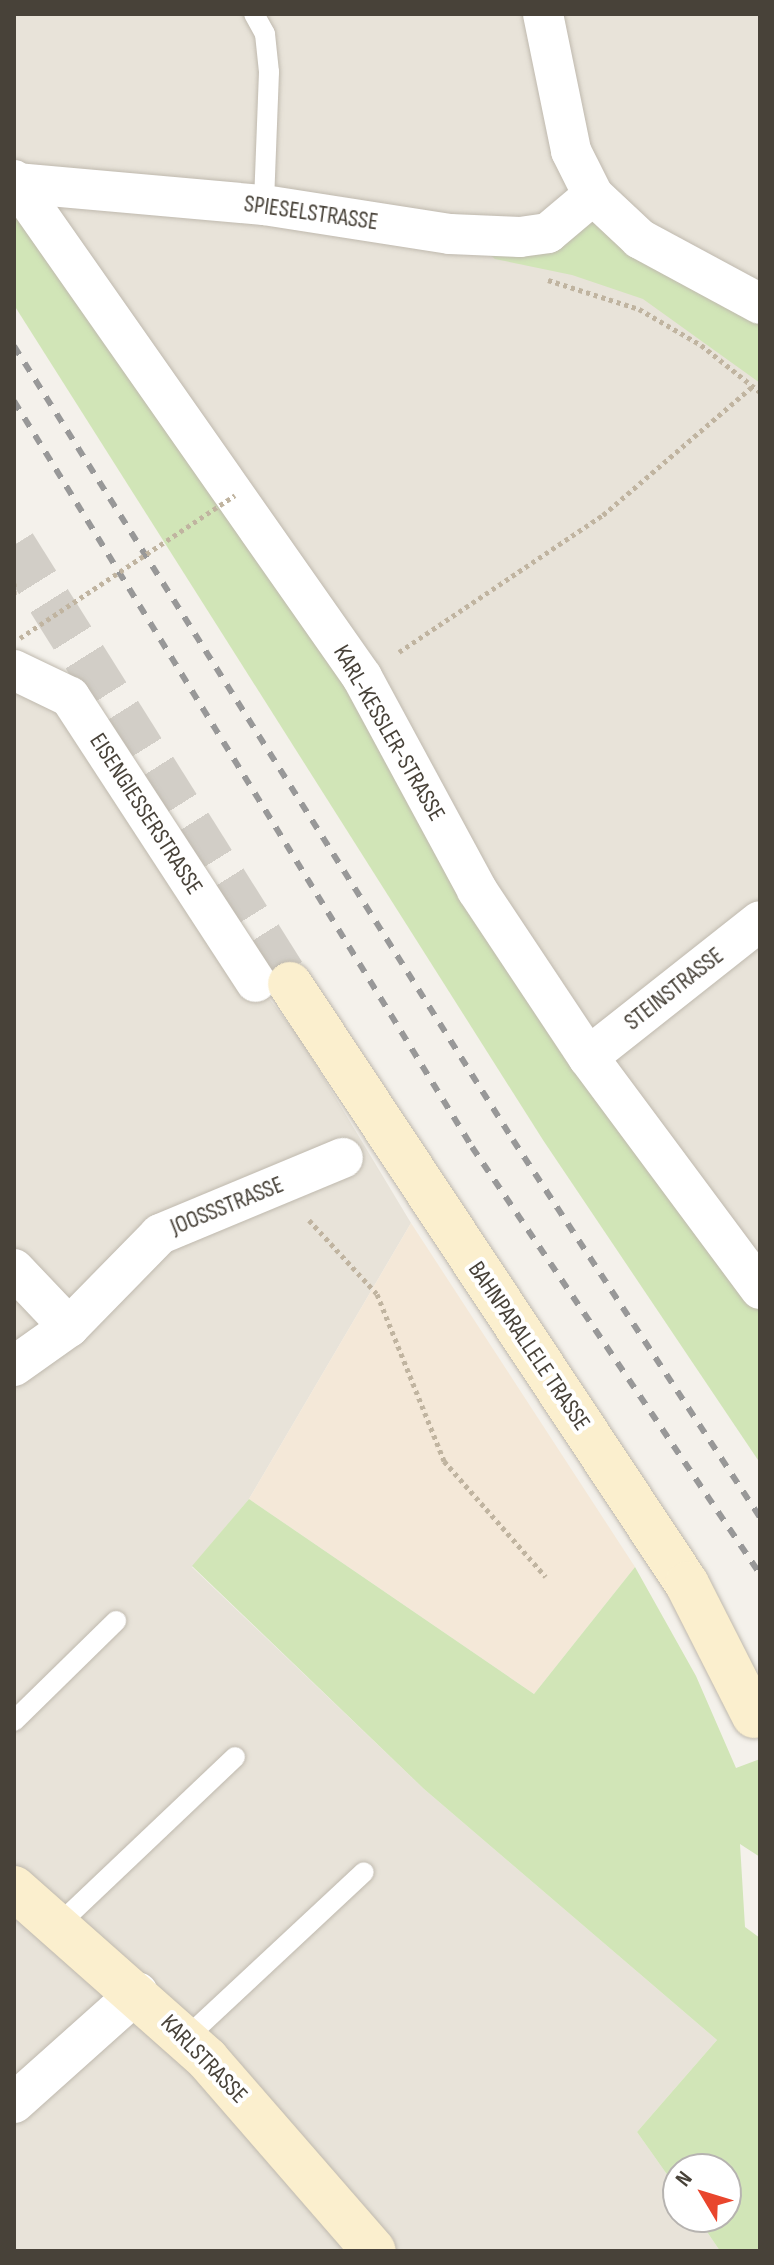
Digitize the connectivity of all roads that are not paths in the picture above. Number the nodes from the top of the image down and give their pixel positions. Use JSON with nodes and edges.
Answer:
{"nodes":[{"id":1,"x":254,"y":14,"type":"edge"},
{"id":2,"x":543,"y":14,"type":"edge"},
{"id":3,"x":15,"y":182,"type":"edge"},
{"id":4,"x":593,"y":195,"type":"junction"},
{"id":5,"x":264,"y":205,"type":"junction"},
{"id":6,"x":760,"y":304,"type":"edge"},
{"id":7,"x":17,"y":654,"type":"edge"},
{"id":8,"x":760,"y":921,"type":"edge"},
{"id":9,"x":273,"y":983,"type":"joint"},
{"id":10,"x":588,"y":1057,"type":"junction"},
{"id":11,"x":343,"y":1158,"type":"dead end"},
{"id":12,"x":14,"y":1269,"type":"edge"},
{"id":13,"x":760,"y":1289,"type":"edge"},
{"id":14,"x":69,"y":1327,"type":"junction"},
{"id":15,"x":14,"y":1366,"type":"edge"},
{"id":16,"x":116,"y":1621,"type":"dead end"},
{"id":17,"x":754,"y":1716,"type":"dead end"},
{"id":18,"x":14,"y":1721,"type":"edge"},
{"id":19,"x":235,"y":1757,"type":"dead end"},
{"id":20,"x":364,"y":1872,"type":"dead end"},
{"id":21,"x":14,"y":1888,"type":"edge"},
{"id":22,"x":58,"y":1925,"type":"junction"},
{"id":23,"x":138,"y":1992,"type":"junction"},
{"id":24,"x":186,"y":2038,"type":"junction"},
{"id":25,"x":14,"y":2103,"type":"edge"},
{"id":26,"x":374,"y":2251,"type":"edge"}],
"edges":[{"from":1,"to":5,"type":"lane"},
{"from":2,"to":4,"type":"street"},
{"from":3,"to":5,"type":"street","name":"SPIESELSTRASSE"},
{"from":3,"to":10,"type":"street","name":"KARL-KESSLER-STRASSE"},
{"from":4,"to":5,"type":"street","name":"SPIESELSTRASSE"},
{"from":4,"to":6,"type":"street"},
{"from":7,"to":9,"type":"street","name":"EISENGIESSERSTRASSE"},
{"from":8,"to":10,"type":"street","name":"STEINSTRASSE"},
{"from":9,"to":17,"type":"main road","name":"BAHNPARALLELE TRASSE"},
{"from":10,"to":13,"type":"street","name":"KARL-KESSLER-STRASSE"},
{"from":11,"to":14,"type":"street","name":"JOOSSSTRASSE"},
{"from":12,"to":14,"type":"street"},
{"from":14,"to":15,"type":"street","name":"JOOSSSTRASSE"},
{"from":16,"to":18,"type":"lane"},
{"from":19,"to":22,"type":"lane"},
{"from":20,"to":24,"type":"lane"},
{"from":21,"to":22,"type":"main road","name":"KARLSTRASSE"},
{"from":22,"to":23,"type":"main road","name":"KARLSTRASSE"},
{"from":23,"to":24,"type":"main road","name":"KARLSTRASSE"},
{"from":23,"to":25,"type":"street"},
{"from":24,"to":26,"type":"main road","name":"KARLSTRASSE"}]}
